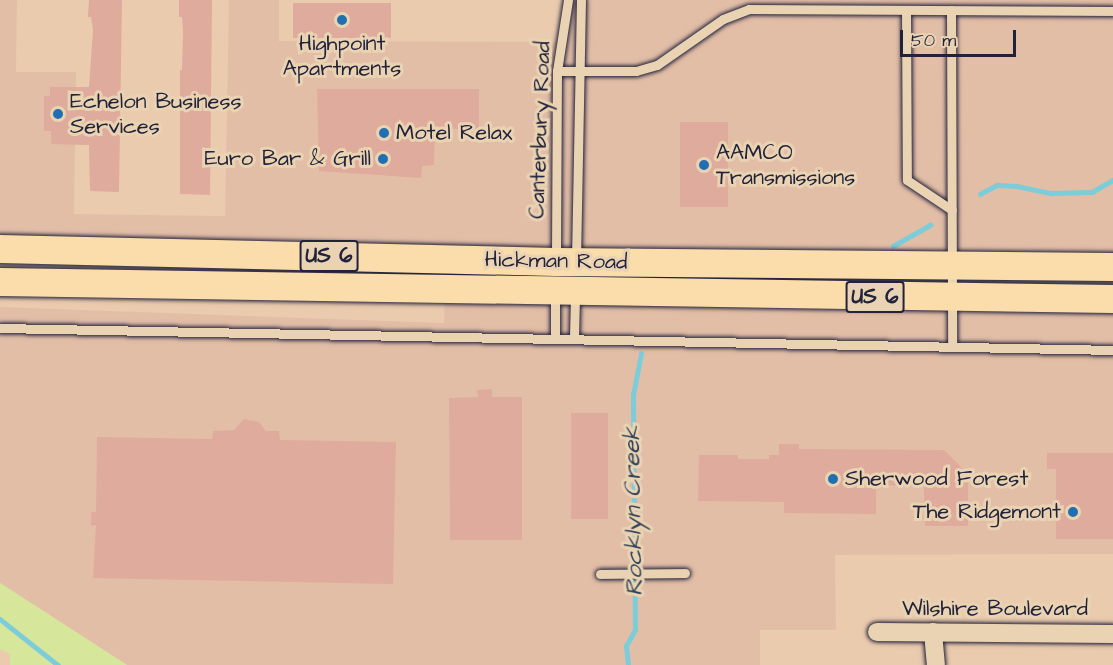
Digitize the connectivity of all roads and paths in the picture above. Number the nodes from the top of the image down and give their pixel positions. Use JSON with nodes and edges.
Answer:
{"nodes":[{"id":1,"x":568,"y":0,"type":"edge"},
{"id":2,"x":580,"y":0,"type":"edge"},
{"id":3,"x":906,"y":10,"type":"junction"},
{"id":4,"x":951,"y":10,"type":"junction"},
{"id":5,"x":1113,"y":10,"type":"edge"},
{"id":6,"x":557,"y":70,"type":"junction"},
{"id":7,"x":578,"y":71,"type":"junction"},
{"id":8,"x":952,"y":210,"type":"junction"},
{"id":9,"x":0,"y":249,"type":"edge"},
{"id":10,"x":952,"y":265,"type":"junction"},
{"id":11,"x":1113,"y":267,"type":"edge"},
{"id":12,"x":566,"y":277,"type":"junction"},
{"id":13,"x":0,"y":282,"type":"edge"},
{"id":14,"x":952,"y":298,"type":"junction"},
{"id":15,"x":1113,"y":299,"type":"edge"},
{"id":16,"x":0,"y":328,"type":"edge"},
{"id":17,"x":574,"y":337,"type":"junction"},
{"id":18,"x":555,"y":338,"type":"junction"},
{"id":19,"x":952,"y":346,"type":"junction"},
{"id":20,"x":1113,"y":350,"type":"edge"},
{"id":21,"x":685,"y":573,"type":"dead end"},
{"id":22,"x":600,"y":574,"type":"dead end"},
{"id":23,"x":877,"y":632,"type":"dead end"},
{"id":24,"x":933,"y":632,"type":"junction"},
{"id":25,"x":1113,"y":634,"type":"edge"},
{"id":26,"x":936,"y":665,"type":"edge"}],
"edges":[{"from":1,"to":6,"type":"lane","name":"Canterbury Road"},
{"from":2,"to":7,"type":"lane","name":"Canterbury Road"},
{"from":3,"to":4,"type":"lane"},
{"from":3,"to":7,"type":"lane"},
{"from":3,"to":8,"type":"lane"},
{"from":4,"to":5,"type":"lane"},
{"from":4,"to":8,"type":"lane"},
{"from":6,"to":7,"type":"lane"},
{"from":6,"to":12,"type":"lane","name":"Canterbury Road"},
{"from":7,"to":12,"type":"lane","name":"Canterbury Road"},
{"from":8,"to":10,"type":"lane"},
{"from":9,"to":12,"type":"main road","name":"Hickman Road","number":"US 6"},
{"from":10,"to":11,"type":"main road","name":"Hickman Road","number":"US 6"},
{"from":10,"to":12,"type":"main road","name":"Hickman Road","number":"US 6"},
{"from":10,"to":14,"type":"lane"},
{"from":12,"to":13,"type":"main road","name":"Hickman Road","number":"US 6"},
{"from":12,"to":14,"type":"main road","name":"Hickman Road","number":"US 6"},
{"from":12,"to":17,"type":"lane"},
{"from":12,"to":18,"type":"lane"},
{"from":14,"to":15,"type":"main road","name":"Hickman Road","number":"US 6"},
{"from":14,"to":19,"type":"lane"},
{"from":16,"to":18,"type":"lane"},
{"from":17,"to":18,"type":"lane"},
{"from":17,"to":19,"type":"lane"},
{"from":19,"to":20,"type":"lane"},
{"from":21,"to":22,"type":"lane"},
{"from":23,"to":24,"type":"street","name":"Wilshire Boulevard"},
{"from":24,"to":25,"type":"street","name":"Wilshire Boulevard"},
{"from":24,"to":26,"type":"street"}]}
